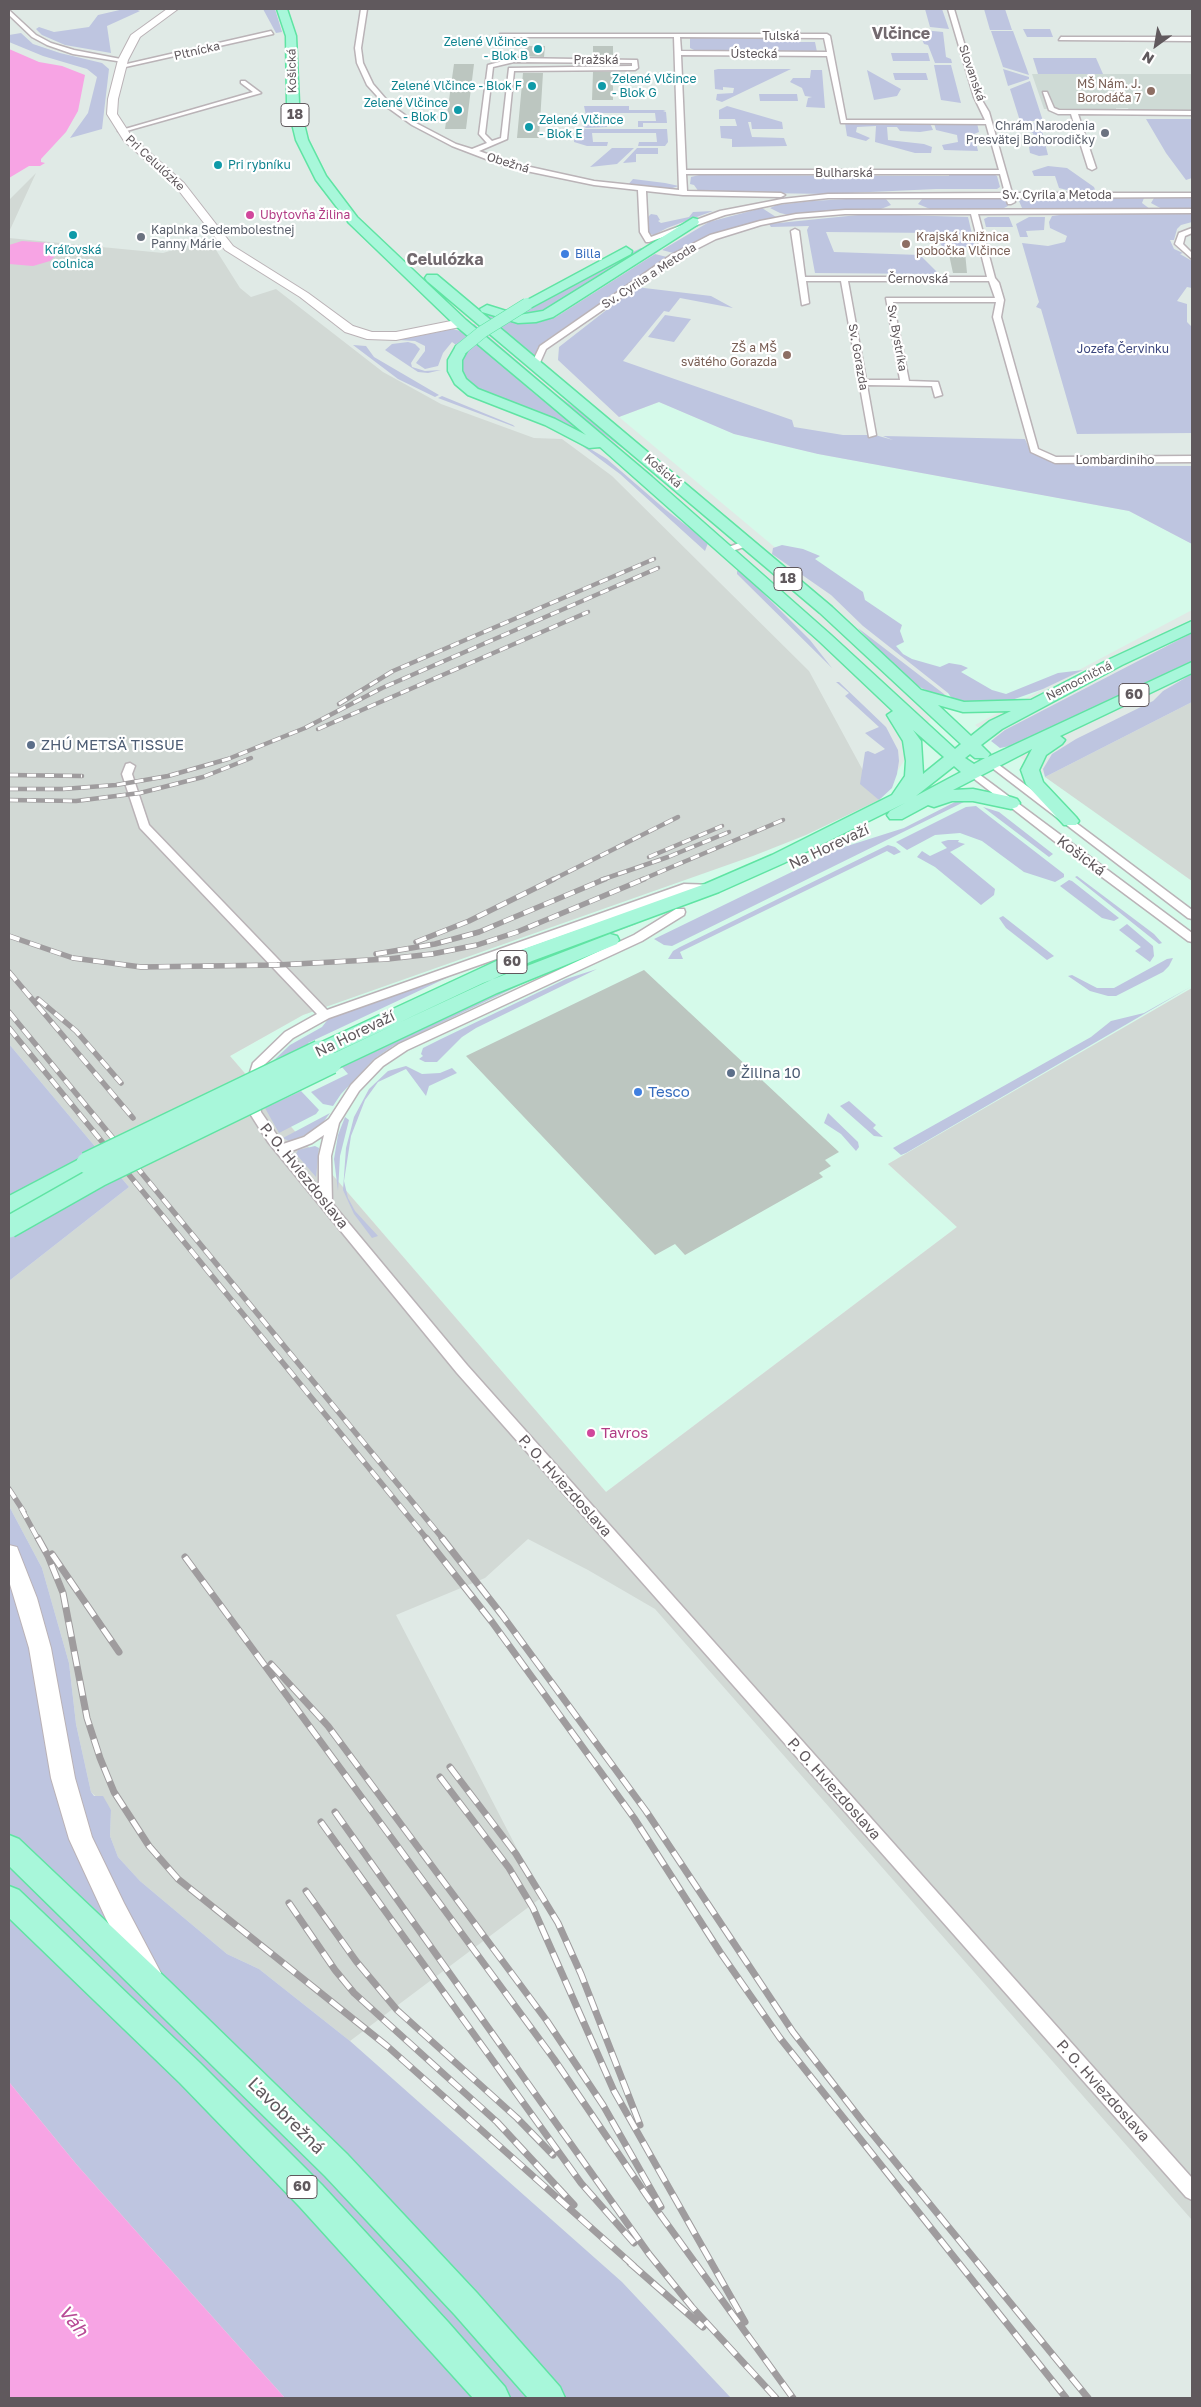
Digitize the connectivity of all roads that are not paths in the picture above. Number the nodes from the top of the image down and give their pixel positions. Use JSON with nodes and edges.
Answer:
{"nodes":[{"id":1,"x":172,"y":9,"type":"edge"},
{"id":2,"x":282,"y":9,"type":"edge"},
{"id":3,"x":364,"y":9,"type":"edge"},
{"id":4,"x":951,"y":9,"type":"edge"},
{"id":5,"x":9,"y":12,"type":"edge"},
{"id":6,"x":271,"y":33,"type":"dead end"},
{"id":7,"x":502,"y":35,"type":"dead end"},
{"id":8,"x":677,"y":36,"type":"junction"},
{"id":9,"x":1061,"y":39,"type":"dead end"},
{"id":10,"x":1192,"y":39,"type":"edge"},
{"id":11,"x":678,"y":54,"type":"junction"},
{"id":12,"x":830,"y":54,"type":"junction"},
{"id":13,"x":122,"y":63,"type":"junction"},
{"id":14,"x":243,"y":82,"type":"dead end"},
{"id":15,"x":1045,"y":93,"type":"dead end"},
{"id":16,"x":497,"y":96,"type":"junction"},
{"id":17,"x":1074,"y":113,"type":"junction"},
{"id":18,"x":1192,"y":113,"type":"edge"},
{"id":19,"x":989,"y":122,"type":"junction"},
{"id":20,"x":121,"y":131,"type":"junction"},
{"id":21,"x":490,"y":143,"type":"junction"},
{"id":22,"x":472,"y":152,"type":"junction"},
{"id":23,"x":1092,"y":168,"type":"dead end"},
{"id":24,"x":684,"y":172,"type":"junction"},
{"id":25,"x":1003,"y":172,"type":"junction"},
{"id":26,"x":642,"y":190,"type":"junction"},
{"id":27,"x":683,"y":193,"type":"junction"},
{"id":28,"x":746,"y":195,"type":"junction"},
{"id":29,"x":878,"y":195,"type":"junction"},
{"id":30,"x":922,"y":195,"type":"junction"},
{"id":31,"x":1008,"y":195,"type":"junction"},
{"id":32,"x":1154,"y":195,"type":"junction"},
{"id":33,"x":1192,"y":195,"type":"edge"},
{"id":34,"x":828,"y":196,"type":"junction"},
{"id":35,"x":762,"y":204,"type":"junction"},
{"id":36,"x":346,"y":209,"type":"junction"},
{"id":37,"x":1014,"y":211,"type":"junction"},
{"id":38,"x":1164,"y":211,"type":"junction"},
{"id":39,"x":1192,"y":211,"type":"edge"},
{"id":40,"x":886,"y":212,"type":"junction"},
{"id":41,"x":931,"y":212,"type":"junction"},
{"id":42,"x":974,"y":212,"type":"junction"},
{"id":43,"x":789,"y":217,"type":"junction"},
{"id":44,"x":693,"y":222,"type":"junction"},
{"id":45,"x":1192,"y":230,"type":"edge"},
{"id":46,"x":795,"y":231,"type":"dead end"},
{"id":47,"x":649,"y":240,"type":"junction"},
{"id":48,"x":1192,"y":257,"type":"edge"},
{"id":49,"x":801,"y":279,"type":"junction"},
{"id":50,"x":844,"y":279,"type":"junction"},
{"id":51,"x":991,"y":279,"type":"junction"},
{"id":52,"x":449,"y":291,"type":"junction"},
{"id":53,"x":1000,"y":300,"type":"junction"},
{"id":54,"x":805,"y":303,"type":"dead end"},
{"id":55,"x":461,"y":322,"type":"junction"},
{"id":56,"x":490,"y":325,"type":"junction"},
{"id":57,"x":535,"y":365,"type":"junction"},
{"id":58,"x":862,"y":382,"type":"junction"},
{"id":59,"x":905,"y":383,"type":"junction"},
{"id":60,"x":938,"y":395,"type":"dead end"},
{"id":61,"x":872,"y":435,"type":"dead end"},
{"id":62,"x":1192,"y":459,"type":"edge"},
{"id":63,"x":629,"y":465,"type":"junction"},
{"id":64,"x":666,"y":474,"type":"junction"},
{"id":65,"x":647,"y":480,"type":"junction"},
{"id":66,"x":747,"y":543,"type":"junction"},
{"id":67,"x":726,"y":550,"type":"junction"},
{"id":68,"x":1192,"y":626,"type":"edge"},
{"id":69,"x":1192,"y":667,"type":"edge"},
{"id":70,"x":907,"y":687,"type":"junction"},
{"id":71,"x":881,"y":692,"type":"junction"},
{"id":72,"x":1036,"y":703,"type":"junction"},
{"id":73,"x":1076,"y":724,"type":"junction"},
{"id":74,"x":970,"y":745,"type":"junction"},
{"id":75,"x":955,"y":758,"type":"junction"},
{"id":76,"x":991,"y":762,"type":"junction"},
{"id":77,"x":130,"y":766,"type":"dead end"},
{"id":78,"x":972,"y":772,"type":"junction"},
{"id":79,"x":894,"y":802,"type":"junction"},
{"id":80,"x":1011,"y":803,"type":"junction"},
{"id":81,"x":916,"y":806,"type":"junction"},
{"id":82,"x":1070,"y":822,"type":"junction"},
{"id":83,"x":712,"y":888,"type":"junction"},
{"id":84,"x":680,"y":912,"type":"junction"},
{"id":85,"x":1192,"y":915,"type":"edge"},
{"id":86,"x":1192,"y":938,"type":"edge"},
{"id":87,"x":325,"y":1015,"type":"junction"},
{"id":88,"x":325,"y":1057,"type":"junction"},
{"id":89,"x":333,"y":1122,"type":"junction"},
{"id":90,"x":281,"y":1150,"type":"junction"},
{"id":91,"x":35,"y":1190,"type":"junction"},
{"id":92,"x":9,"y":1197,"type":"edge"},
{"id":93,"x":326,"y":1204,"type":"junction"},
{"id":94,"x":9,"y":1206,"type":"edge"},
{"id":95,"x":9,"y":1227,"type":"edge"},
{"id":96,"x":9,"y":1554,"type":"edge"},
{"id":97,"x":9,"y":1848,"type":"edge"},
{"id":98,"x":9,"y":1898,"type":"edge"},
{"id":99,"x":159,"y":1991,"type":"junction"},
{"id":100,"x":1192,"y":2192,"type":"edge"},
{"id":101,"x":494,"y":2398,"type":"edge"},
{"id":102,"x":549,"y":2398,"type":"edge"}],
"edges":[{"from":1,"to":13,"type":"street","name":"Pri Celulózke"},
{"from":2,"to":36,"type":"main road","name":"Košická","number":"18"},
{"from":3,"to":22,"type":"street","name":"Obežná"},
{"from":4,"to":19,"type":"street","name":"Slovanská"},
{"from":5,"to":13,"type":"street","name":"Pltnícka"},
{"from":6,"to":13,"type":"street","name":"Pltnícka"},
{"from":7,"to":8,"type":"street","name":"Tulská"},
{"from":8,"to":11,"type":"street"},
{"from":8,"to":12,"type":"street","name":"Tulská"},
{"from":9,"to":10,"type":"street"},
{"from":11,"to":12,"type":"street","name":"Ústecká"},
{"from":11,"to":24,"type":"street"},
{"from":12,"to":19,"type":"street","name":"Tulská"},
{"from":13,"to":20,"type":"street","name":"Pri Celulózke"},
{"from":14,"to":20,"type":"street"},
{"from":15,"to":17,"type":"street"},
{"from":16,"to":16,"type":"street","name":"Pražská"},
{"from":16,"to":21,"type":"street","name":"Pražská"},
{"from":16,"to":21,"type":"street","name":"Pražská"},
{"from":17,"to":18,"type":"street"},
{"from":17,"to":23,"type":"street"},
{"from":19,"to":25,"type":"street","name":"Slovanská"},
{"from":20,"to":55,"type":"street","name":"Pri Celulózke"},
{"from":21,"to":22,"type":"street","name":"Pražská"},
{"from":22,"to":26,"type":"street","name":"Obežná"},
{"from":24,"to":25,"type":"street","name":"Bulharská"},
{"from":24,"to":27,"type":"street"},
{"from":25,"to":31,"type":"street","name":"Slovanská"},
{"from":26,"to":27,"type":"street","name":"Obežná"},
{"from":26,"to":47,"type":"street"},
{"from":27,"to":28,"type":"street","name":"Obežná"},
{"from":28,"to":34,"type":"street","name":"Obežná"},
{"from":28,"to":35,"type":"street"},
{"from":29,"to":30,"type":"street","name":"Sv. Cyrila a Metoda"},
{"from":29,"to":34,"type":"street","name":"Sv. Cyrila a Metoda"},
{"from":29,"to":40,"type":"street"},
{"from":30,"to":31,"type":"street","name":"Sv. Cyrila a Metoda"},
{"from":30,"to":41,"type":"street"},
{"from":31,"to":32,"type":"street","name":"Sv. Cyrila a Metoda"},
{"from":31,"to":37,"type":"street","name":"Slovanská"},
{"from":32,"to":33,"type":"street","name":"Sv. Cyrila a Metoda"},
{"from":32,"to":38,"type":"street"},
{"from":34,"to":35,"type":"street","name":"Sv. Cyrila a Metoda"},
{"from":35,"to":43,"type":"street"},
{"from":35,"to":44,"type":"street","name":"Sv. Cyrila a Metoda"},
{"from":36,"to":52,"type":"main road","name":"Košická","number":"18"},
{"from":36,"to":55,"type":"main road","name":"Košická","number":"18"},
{"from":37,"to":38,"type":"street","name":"Sv. Cyrila a Metoda"},
{"from":37,"to":42,"type":"street","name":"Sv. Cyrila a Metoda"},
{"from":38,"to":39,"type":"street","name":"Sv. Cyrila a Metoda"},
{"from":40,"to":41,"type":"street","name":"Sv. Cyrila a Metoda"},
{"from":40,"to":43,"type":"street","name":"Sv. Cyrila a Metoda"},
{"from":41,"to":42,"type":"street","name":"Sv. Cyrila a Metoda"},
{"from":42,"to":51,"type":"street"},
{"from":43,"to":57,"type":"street","name":"Sv. Cyrila a Metoda"},
{"from":44,"to":47,"type":"street","name":"Sv. Cyrila a Metoda"},
{"from":44,"to":52,"type":"main road"},
{"from":45,"to":48,"type":"street"},
{"from":46,"to":49,"type":"street"},
{"from":47,"to":63,"type":"main road","bridge":true},
{"from":49,"to":50,"type":"street","name":"Černovská"},
{"from":49,"to":54,"type":"street"},
{"from":50,"to":51,"type":"street","name":"Černovská"},
{"from":50,"to":58,"type":"street","name":"Sv. Gorazda"},
{"from":51,"to":53,"type":"street"},
{"from":52,"to":56,"type":"main road","name":"Košická","number":"18"},
{"from":53,"to":59,"type":"street","name":"Sv. Bystríka"},
{"from":53,"to":62,"type":"street","name":"Lombardiniho"},
{"from":55,"to":56,"type":"main road"},
{"from":55,"to":63,"type":"main road","name":"Košická","number":"18"},
{"from":56,"to":57,"type":"main road","name":"Košická","number":"18"},
{"from":57,"to":64,"type":"main road","name":"Košická","number":"18"},
{"from":58,"to":59,"type":"street","name":"Sv. Bystríka"},
{"from":58,"to":61,"type":"street","name":"Sv. Gorazda"},
{"from":59,"to":60,"type":"street"},
{"from":63,"to":65,"type":"main road","name":"Košická","number":"18"},
{"from":64,"to":65,"type":"street"},
{"from":64,"to":66,"type":"main road","name":"Košická","number":"18"},
{"from":65,"to":67,"type":"main road","name":"Košická","number":"18"},
{"from":66,"to":67,"type":"street"},
{"from":66,"to":70,"type":"main road","name":"Košická","number":"18"},
{"from":67,"to":71,"type":"main road","name":"Košická","number":"18"},
{"from":68,"to":72,"type":"main road","name":"Nemocničná","number":"60"},
{"from":69,"to":73,"type":"main road","number":"60"},
{"from":70,"to":72,"type":"main road"},
{"from":70,"to":74,"type":"main road","name":"Košická","number":"18"},
{"from":71,"to":75,"type":"main road","name":"Košická","number":"18"},
{"from":71,"to":79,"type":"main road","name":"Na Horevaží"},
{"from":72,"to":74,"type":"main road","name":"Nemocničná","number":"60"},
{"from":73,"to":76,"type":"main road","number":"60"},
{"from":73,"to":82,"type":"main road"},
{"from":74,"to":75,"type":"main road","number":"60"},
{"from":74,"to":76,"type":"main road","number":"18"},
{"from":75,"to":78,"type":"main road","number":"18"},
{"from":75,"to":79,"type":"main road","name":"Na Horevaží","number":"60"},
{"from":76,"to":78,"type":"main road","number":"60"},
{"from":76,"to":82,"type":"street","name":"Košická"},
{"from":77,"to":87,"type":"street"},
{"from":78,"to":80,"type":"street","name":"Košická"},
{"from":78,"to":81,"type":"main road","name":"Na Horevaží","number":"60"},
{"from":79,"to":83,"type":"main road","name":"Na Horevaží","number":"60"},
{"from":80,"to":81,"type":"main road"},
{"from":80,"to":86,"type":"street","name":"Košická"},
{"from":81,"to":84,"type":"main road","name":"Na Horevaží","number":"60"},
{"from":82,"to":85,"type":"street","name":"Košická"},
{"from":83,"to":87,"type":"street","name":"Na Horevaží"},
{"from":83,"to":88,"type":"main road","name":"Na Horevaží","number":"60"},
{"from":84,"to":88,"type":"main road","name":"Na Horevaží","number":"60"},
{"from":84,"to":89,"type":"street","name":"Na Horevaží"},
{"from":87,"to":90,"type":"street","name":"P. O. Hviezdoslava"},
{"from":88,"to":91,"type":"main road","name":"Na Horevaží","number":"60","bridge":true},
{"from":88,"to":95,"type":"main road","name":"Na Horevaží","number":"60","bridge":true},
{"from":89,"to":90,"type":"street"},
{"from":89,"to":93,"type":"street","name":"Na Horevaží"},
{"from":90,"to":93,"type":"street","name":"P. O. Hviezdoslava"},
{"from":91,"to":92,"type":"street"},
{"from":91,"to":94,"type":"main road","name":"Na Horevaží","number":"60"},
{"from":93,"to":100,"type":"street","name":"P. O. Hviezdoslava"},
{"from":96,"to":99,"type":"street"},
{"from":97,"to":99,"type":"main road","name":"Ľavobrežná","number":"60"},
{"from":98,"to":101,"type":"main road","number":"60"},
{"from":99,"to":102,"type":"main road","name":"Ľavobrežná","number":"60"}]}
